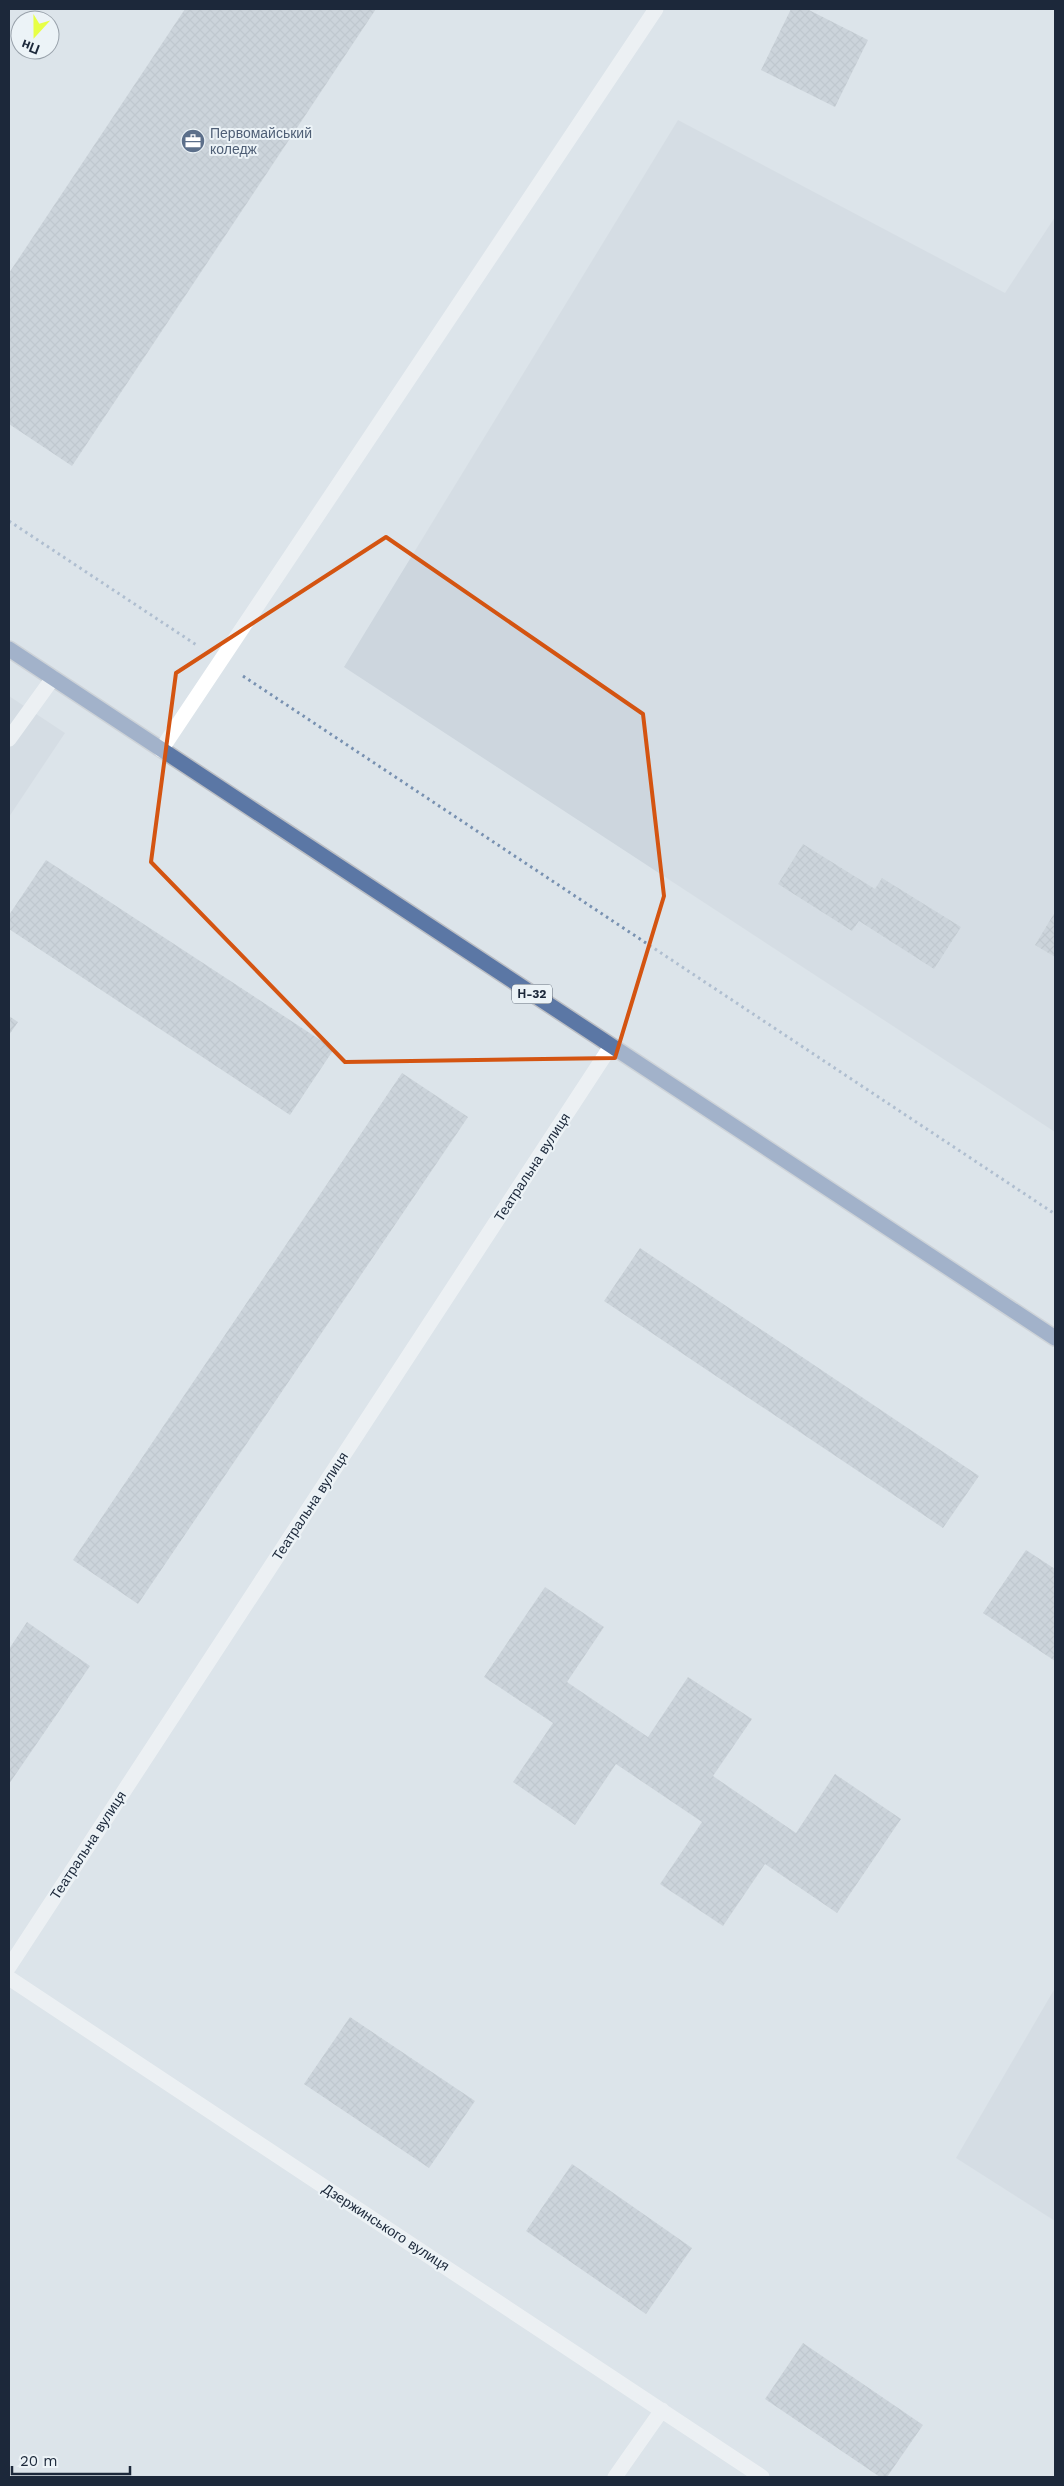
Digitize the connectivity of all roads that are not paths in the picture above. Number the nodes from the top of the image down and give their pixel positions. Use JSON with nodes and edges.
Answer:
{"nodes":[{"id":1,"x":656,"y":9,"type":"edge"},
{"id":2,"x":9,"y":649,"type":"edge"},
{"id":3,"x":53,"y":678,"type":"junction"},
{"id":4,"x":9,"y":739,"type":"edge"},
{"id":5,"x":161,"y":750,"type":"junction"},
{"id":6,"x":611,"y":1046,"type":"junction"},
{"id":7,"x":1055,"y":1338,"type":"edge"},
{"id":8,"x":9,"y":1967,"type":"edge"},
{"id":9,"x":9,"y":1978,"type":"edge"},
{"id":10,"x":662,"y":2410,"type":"junction"},
{"id":11,"x":615,"y":2477,"type":"edge"},
{"id":12,"x":762,"y":2477,"type":"edge"}],
"edges":[{"from":1,"to":5,"type":"street"},
{"from":2,"to":3,"type":"main road","number":"Н-32"},
{"from":3,"to":4,"type":"street"},
{"from":3,"to":5,"type":"main road","number":"Н-32"},
{"from":5,"to":6,"type":"main road","number":"Н-32"},
{"from":6,"to":7,"type":"main road","number":"Н-32"},
{"from":6,"to":8,"type":"street","name":"Театральна вулиця"},
{"from":9,"to":10,"type":"street","name":"Дзержинського вулиця"},
{"from":10,"to":11,"type":"street"},
{"from":10,"to":12,"type":"street","name":"Дзержинського вулиця"}]}
